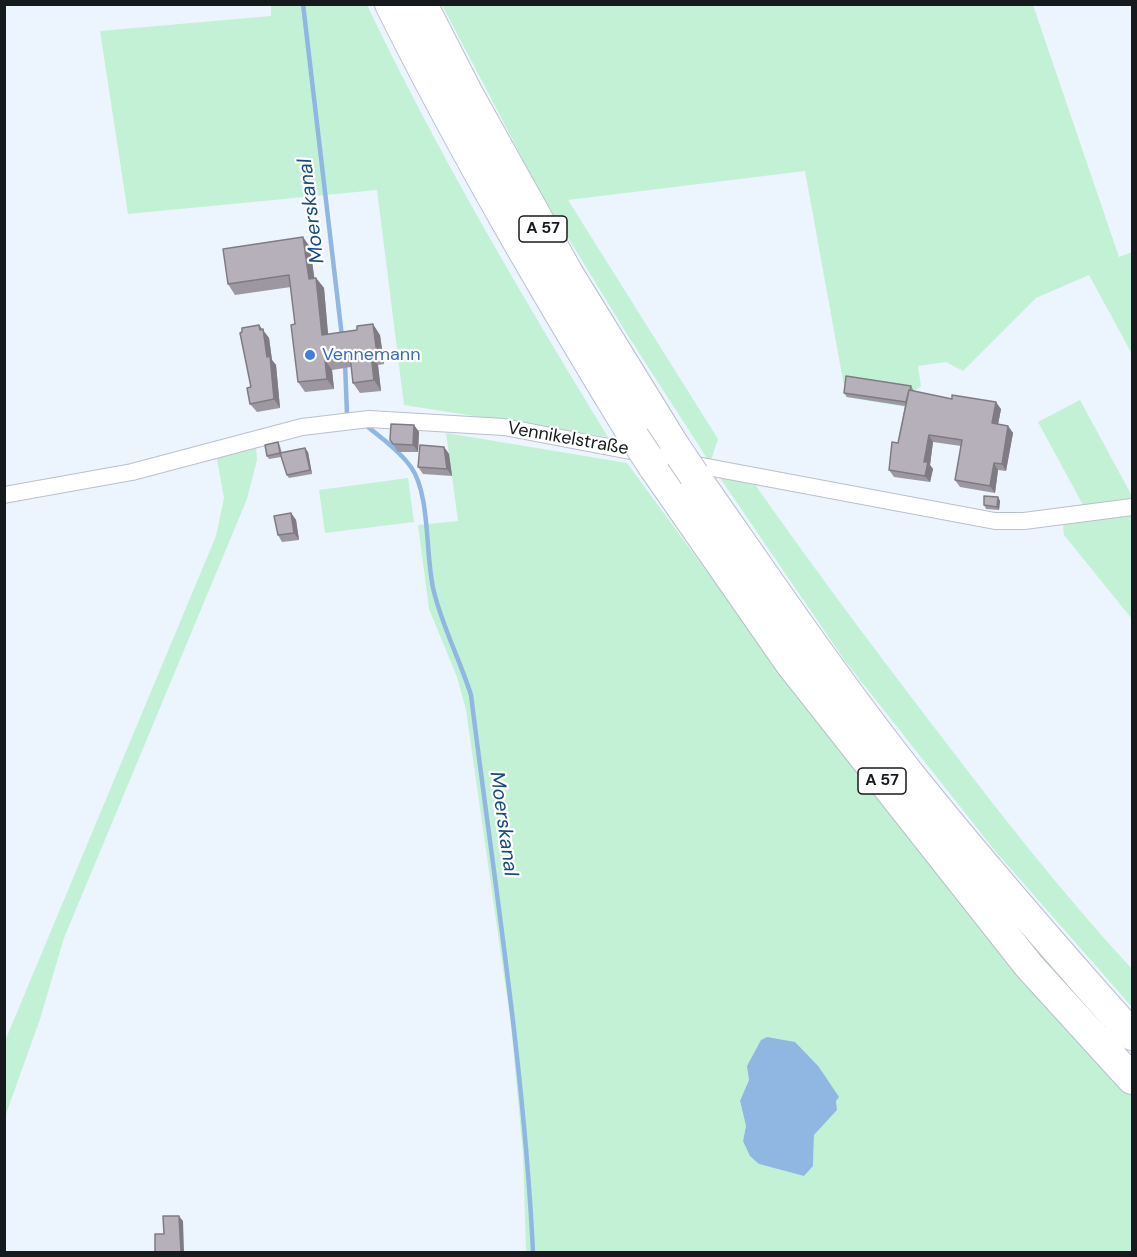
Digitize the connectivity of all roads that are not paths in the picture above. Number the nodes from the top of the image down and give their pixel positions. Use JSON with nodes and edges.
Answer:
{"nodes":[{"id":1,"x":390,"y":4,"type":"edge"},
{"id":2,"x":422,"y":4,"type":"edge"},
{"id":3,"x":4,"y":495,"type":"edge"},
{"id":4,"x":1132,"y":507,"type":"edge"},
{"id":5,"x":1132,"y":1035,"type":"edge"},
{"id":6,"x":1132,"y":1079,"type":"edge"}],
"edges":[{"from":1,"to":6,"type":"highway","number":"A 57","bridge":true},
{"from":2,"to":5,"type":"highway","number":"A 57","bridge":true},
{"from":3,"to":4,"type":"street","name":"Vennikelstraße"}]}
